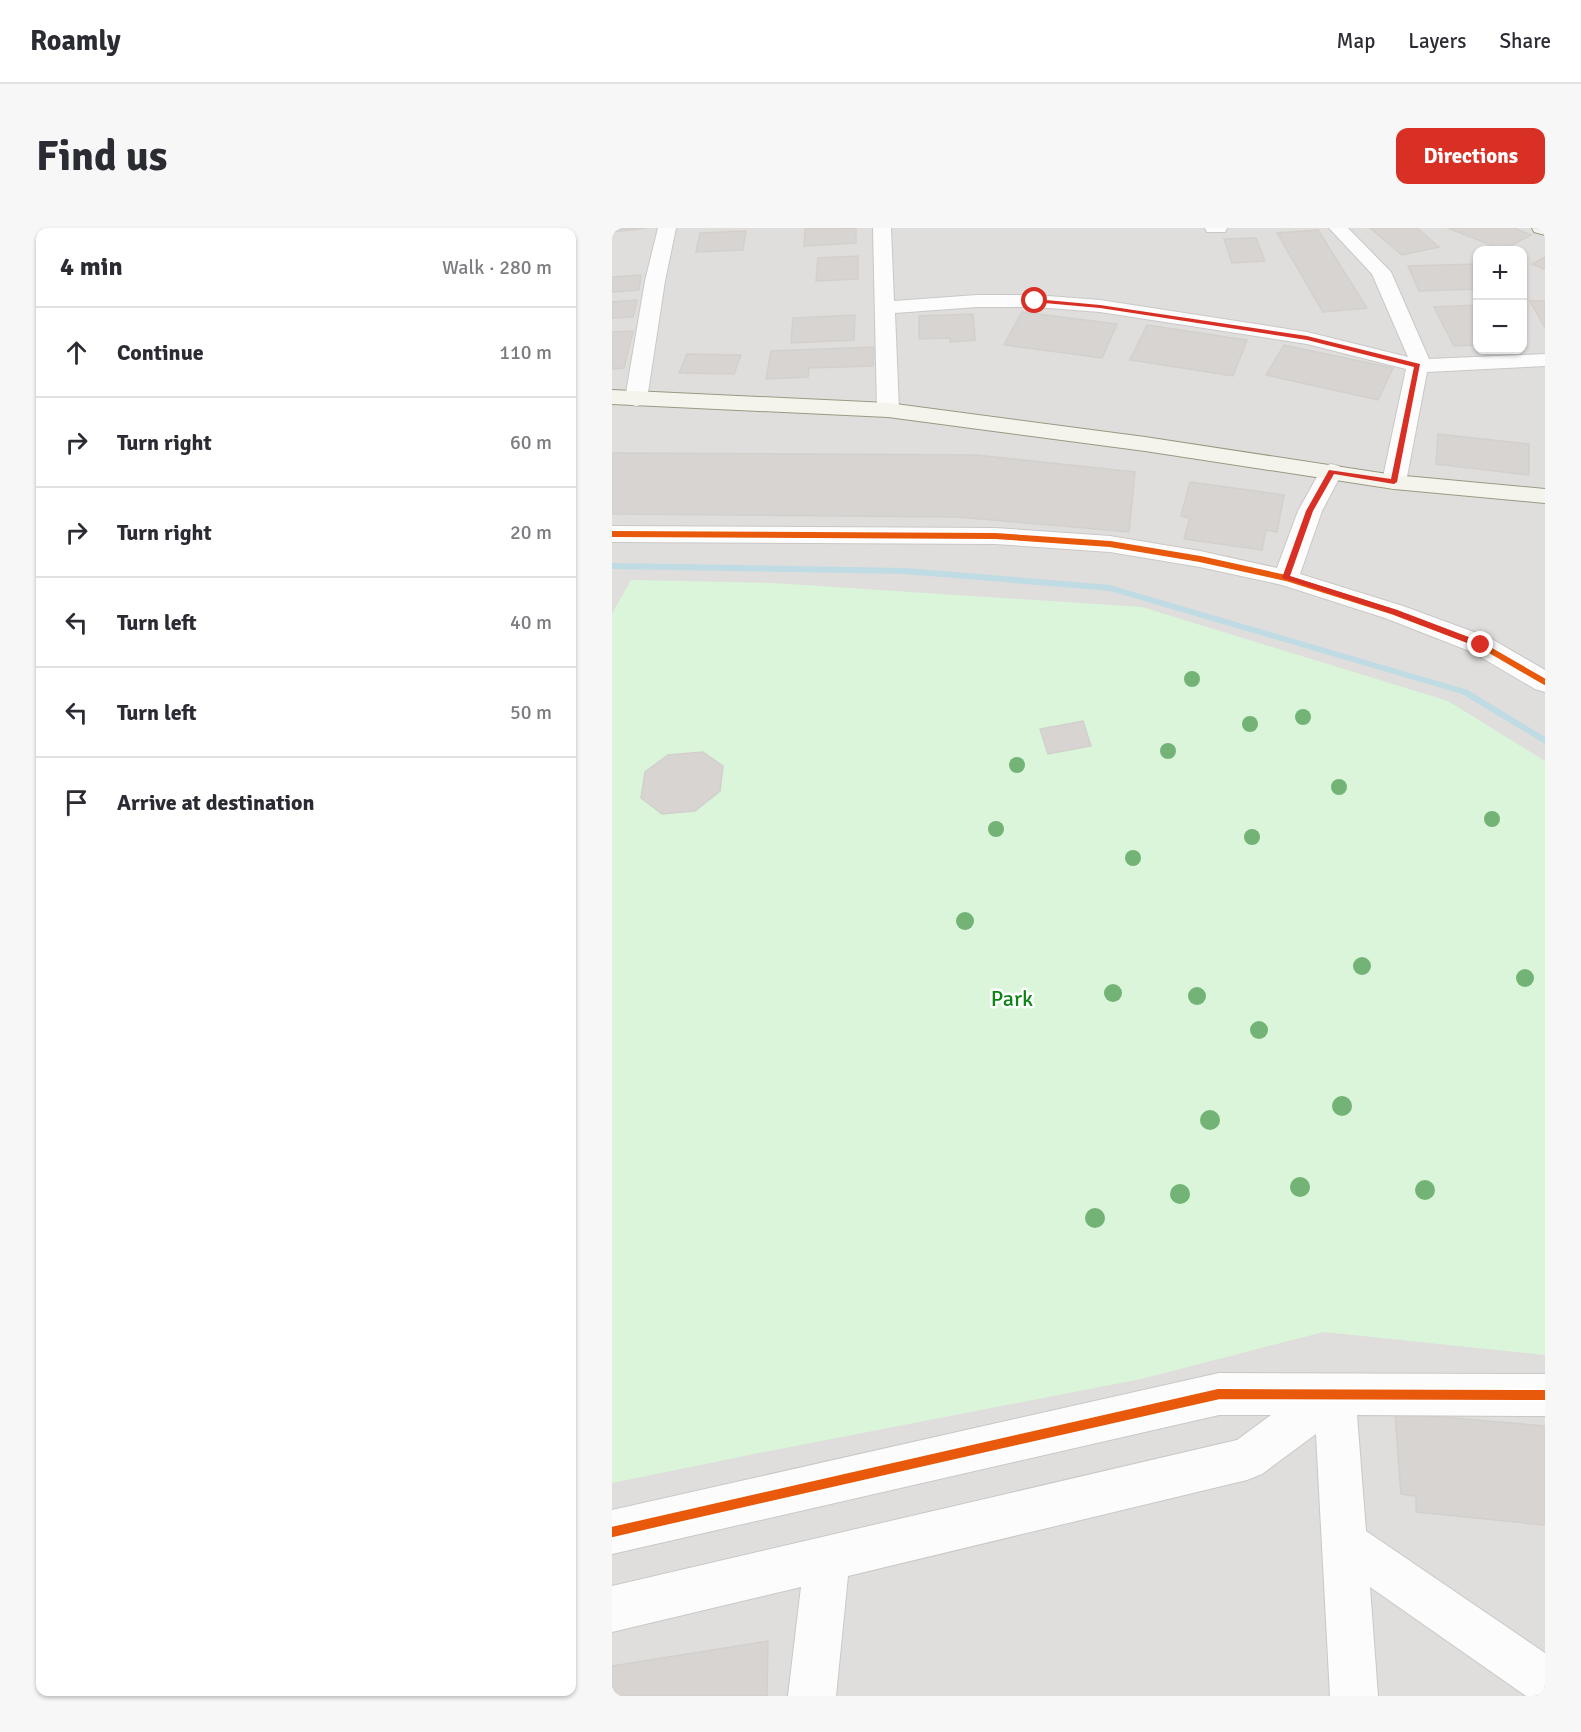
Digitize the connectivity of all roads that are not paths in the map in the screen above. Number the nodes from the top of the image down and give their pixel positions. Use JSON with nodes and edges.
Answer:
{"nodes":[{"id":1,"x":667,"y":228,"type":"edge"},
{"id":2,"x":882,"y":228,"type":"edge"},
{"id":3,"x":1338,"y":228,"type":"edge"},
{"id":4,"x":885,"y":308,"type":"junction"},
{"id":5,"x":1545,"y":360,"type":"edge"},
{"id":6,"x":1418,"y":366,"type":"junction"},
{"id":7,"x":612,"y":397,"type":"edge"},
{"id":8,"x":636,"y":399,"type":"junction"},
{"id":9,"x":888,"y":410,"type":"junction"},
{"id":10,"x":1331,"y":471,"type":"junction"},
{"id":11,"x":1394,"y":482,"type":"junction"},
{"id":12,"x":1545,"y":496,"type":"edge"},
{"id":13,"x":612,"y":534,"type":"edge"},
{"id":14,"x":1286,"y":578,"type":"junction"},
{"id":15,"x":1545,"y":681,"type":"edge"},
{"id":16,"x":1335,"y":1394,"type":"junction"},
{"id":17,"x":1545,"y":1395,"type":"edge"},
{"id":18,"x":612,"y":1532,"type":"edge"},
{"id":19,"x":1345,"y":1543,"type":"junction"},
{"id":20,"x":827,"y":1560,"type":"junction"},
{"id":21,"x":612,"y":1610,"type":"edge"},
{"id":22,"x":1545,"y":1680,"type":"edge"},
{"id":23,"x":812,"y":1696,"type":"edge"},
{"id":24,"x":1354,"y":1696,"type":"edge"}],
"edges":[{"from":1,"to":8,"type":"street"},
{"from":2,"to":4,"type":"street"},
{"from":3,"to":6,"type":"street"},
{"from":4,"to":6,"type":"street"},
{"from":4,"to":9,"type":"street"},
{"from":5,"to":6,"type":"street"},
{"from":6,"to":11,"type":"street"},
{"from":7,"to":8,"type":"street"},
{"from":8,"to":9,"type":"street"},
{"from":9,"to":10,"type":"street"},
{"from":10,"to":11,"type":"street"},
{"from":10,"to":14,"type":"street"},
{"from":11,"to":12,"type":"street"},
{"from":13,"to":14,"type":"street"},
{"from":14,"to":15,"type":"street"},
{"from":16,"to":17,"type":"street"},
{"from":16,"to":18,"type":"street"},
{"from":16,"to":19,"type":"street"},
{"from":16,"to":20,"type":"street"},
{"from":19,"to":22,"type":"street"},
{"from":19,"to":24,"type":"street"},
{"from":20,"to":21,"type":"street"},
{"from":20,"to":23,"type":"street"}]}
